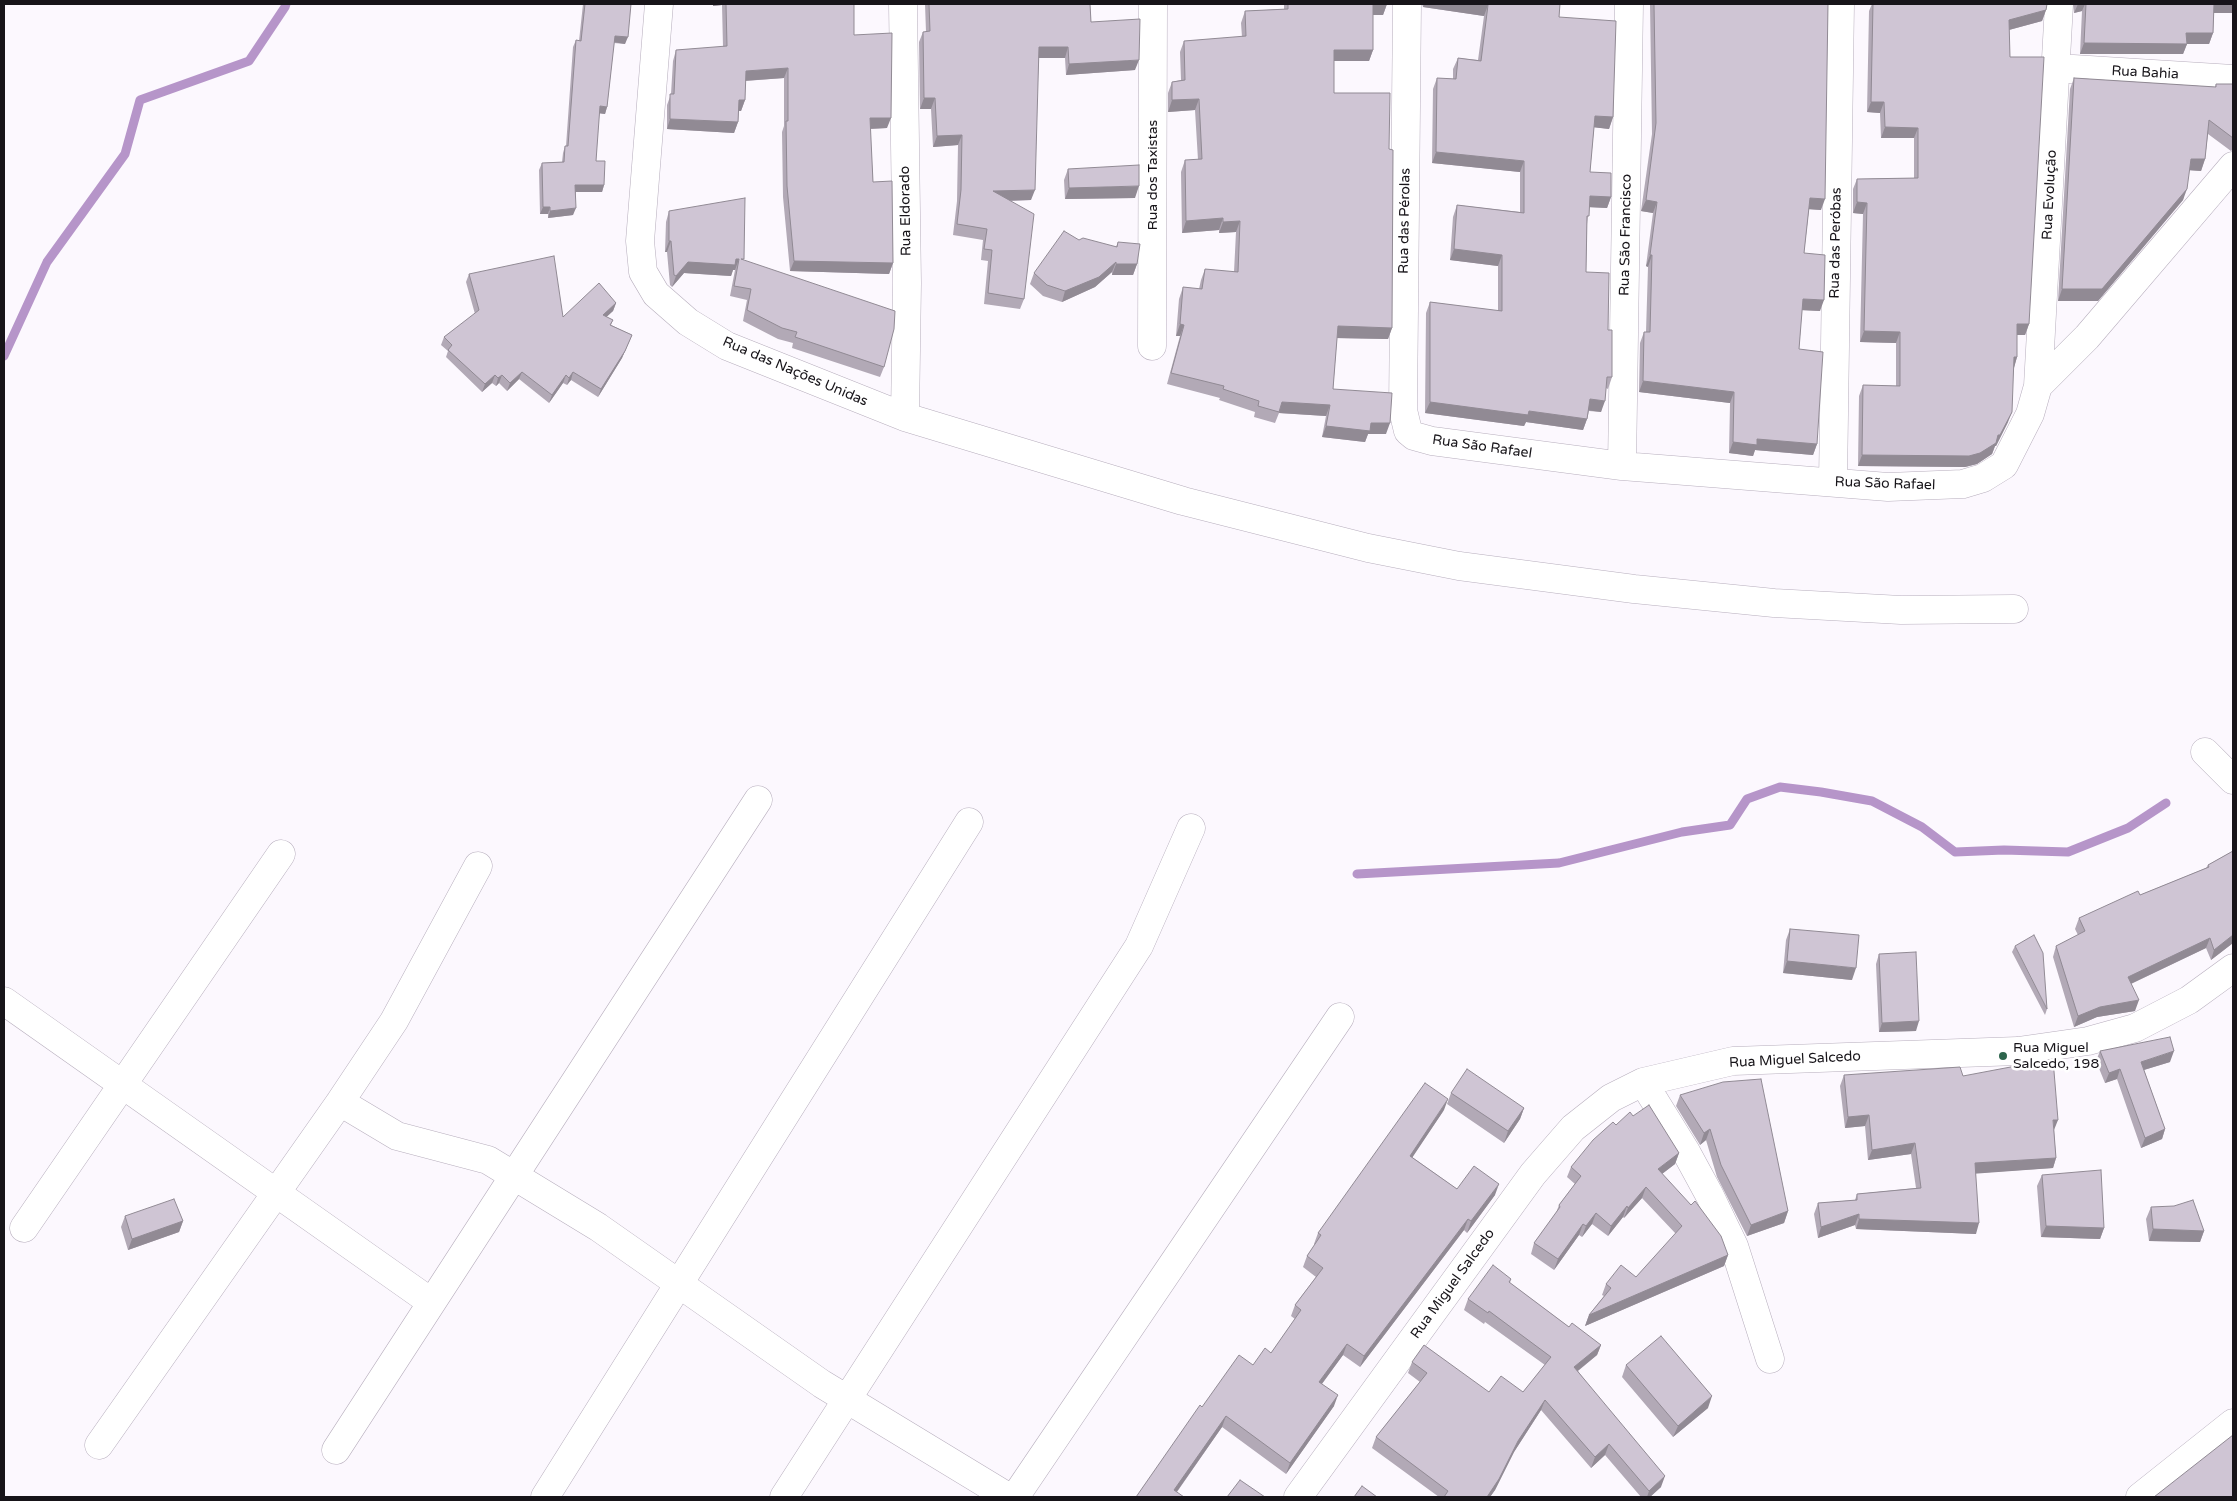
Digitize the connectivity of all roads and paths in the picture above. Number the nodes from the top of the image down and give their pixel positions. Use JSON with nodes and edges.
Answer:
{"nodes":[{"id":1,"x":659,"y":4,"type":"edge"},
{"id":2,"x":903,"y":4,"type":"edge"},
{"id":3,"x":1153,"y":4,"type":"edge"},
{"id":4,"x":1407,"y":4,"type":"edge"},
{"id":5,"x":1629,"y":4,"type":"edge"},
{"id":6,"x":1840,"y":4,"type":"edge"},
{"id":7,"x":2059,"y":4,"type":"edge"},
{"id":8,"x":2057,"y":68,"type":"junction"},
{"id":9,"x":2233,"y":79,"type":"edge"},
{"id":10,"x":2233,"y":166,"type":"edge"},
{"id":11,"x":1152,"y":346,"type":"dead end"},
{"id":12,"x":2038,"y":386,"type":"junction"},
{"id":13,"x":906,"y":418,"type":"junction"},
{"id":14,"x":1414,"y":436,"type":"joint"},
{"id":15,"x":1622,"y":466,"type":"junction"},
{"id":16,"x":1833,"y":482,"type":"junction"},
{"id":17,"x":2014,"y":609,"type":"dead end"},
{"id":18,"x":2205,"y":752,"type":"dead end"},
{"id":19,"x":2233,"y":780,"type":"edge"},
{"id":20,"x":758,"y":800,"type":"dead end"},
{"id":21,"x":969,"y":822,"type":"dead end"},
{"id":22,"x":1191,"y":828,"type":"dead end"},
{"id":23,"x":281,"y":854,"type":"dead end"},
{"id":24,"x":478,"y":866,"type":"dead end"},
{"id":25,"x":2233,"y":968,"type":"edge"},
{"id":26,"x":4,"y":1001,"type":"edge"},
{"id":27,"x":1340,"y":1017,"type":"dead end"},
{"id":28,"x":1643,"y":1082,"type":"junction"},
{"id":29,"x":122,"y":1084,"type":"junction"},
{"id":30,"x":340,"y":1102,"type":"junction"},
{"id":31,"x":514,"y":1175,"type":"junction"},
{"id":32,"x":276,"y":1193,"type":"junction"},
{"id":33,"x":24,"y":1228,"type":"dead end"},
{"id":34,"x":679,"y":1284,"type":"junction"},
{"id":35,"x":431,"y":1302,"type":"junction"},
{"id":36,"x":1770,"y":1359,"type":"dead end"},
{"id":37,"x":847,"y":1400,"type":"junction"},
{"id":38,"x":2233,"y":1423,"type":"edge"},
{"id":39,"x":99,"y":1445,"type":"dead end"},
{"id":40,"x":336,"y":1450,"type":"dead end"},
{"id":41,"x":545,"y":1497,"type":"edge"},
{"id":42,"x":784,"y":1497,"type":"edge"},
{"id":43,"x":1008,"y":1497,"type":"edge"},
{"id":44,"x":1015,"y":1497,"type":"edge"},
{"id":45,"x":1298,"y":1497,"type":"edge"},
{"id":46,"x":2140,"y":1497,"type":"edge"}],
"edges":[{"from":1,"to":13,"type":"street","name":"Rua das Nações Unidas"},
{"from":2,"to":13,"type":"street","name":"Rua Eldorado"},
{"from":3,"to":11,"type":"street","name":"Rua dos Taxistas"},
{"from":4,"to":14,"type":"street","name":"Rua das Pérolas"},
{"from":5,"to":15,"type":"street","name":"Rua São Francisco"},
{"from":6,"to":16,"type":"street","name":"Rua das Peróbas"},
{"from":7,"to":8,"type":"street","name":"Rua Evolução"},
{"from":8,"to":9,"type":"street","name":"Rua Bahia"},
{"from":8,"to":12,"type":"street","name":"Rua Evolução"},
{"from":10,"to":12,"type":"street","name":"Rua São Rafael"},
{"from":12,"to":16,"type":"street","name":"Rua São Rafael"},
{"from":13,"to":17,"type":"street","name":"Rua das Nações Unidas"},
{"from":14,"to":15,"type":"street","name":"Rua São Rafael"},
{"from":15,"to":16,"type":"street","name":"Rua São Rafael"},
{"from":18,"to":19,"type":"street"},
{"from":20,"to":31,"type":"street"},
{"from":21,"to":34,"type":"street"},
{"from":22,"to":37,"type":"street"},
{"from":23,"to":29,"type":"street"},
{"from":24,"to":30,"type":"street"},
{"from":25,"to":28,"type":"street","name":"Rua Miguel Salcedo"},
{"from":26,"to":29,"type":"street"},
{"from":27,"to":44,"type":"street"},
{"from":28,"to":36,"type":"street"},
{"from":28,"to":45,"type":"street","name":"Rua Miguel Salcedo"},
{"from":29,"to":32,"type":"street"},
{"from":29,"to":33,"type":"street"},
{"from":30,"to":31,"type":"street"},
{"from":30,"to":32,"type":"street"},
{"from":31,"to":34,"type":"street"},
{"from":31,"to":35,"type":"street"},
{"from":32,"to":35,"type":"street"},
{"from":32,"to":39,"type":"street"},
{"from":34,"to":37,"type":"street"},
{"from":34,"to":41,"type":"street"},
{"from":35,"to":40,"type":"street"},
{"from":37,"to":42,"type":"street"},
{"from":37,"to":43,"type":"street"},
{"from":38,"to":46,"type":"street"}]}
